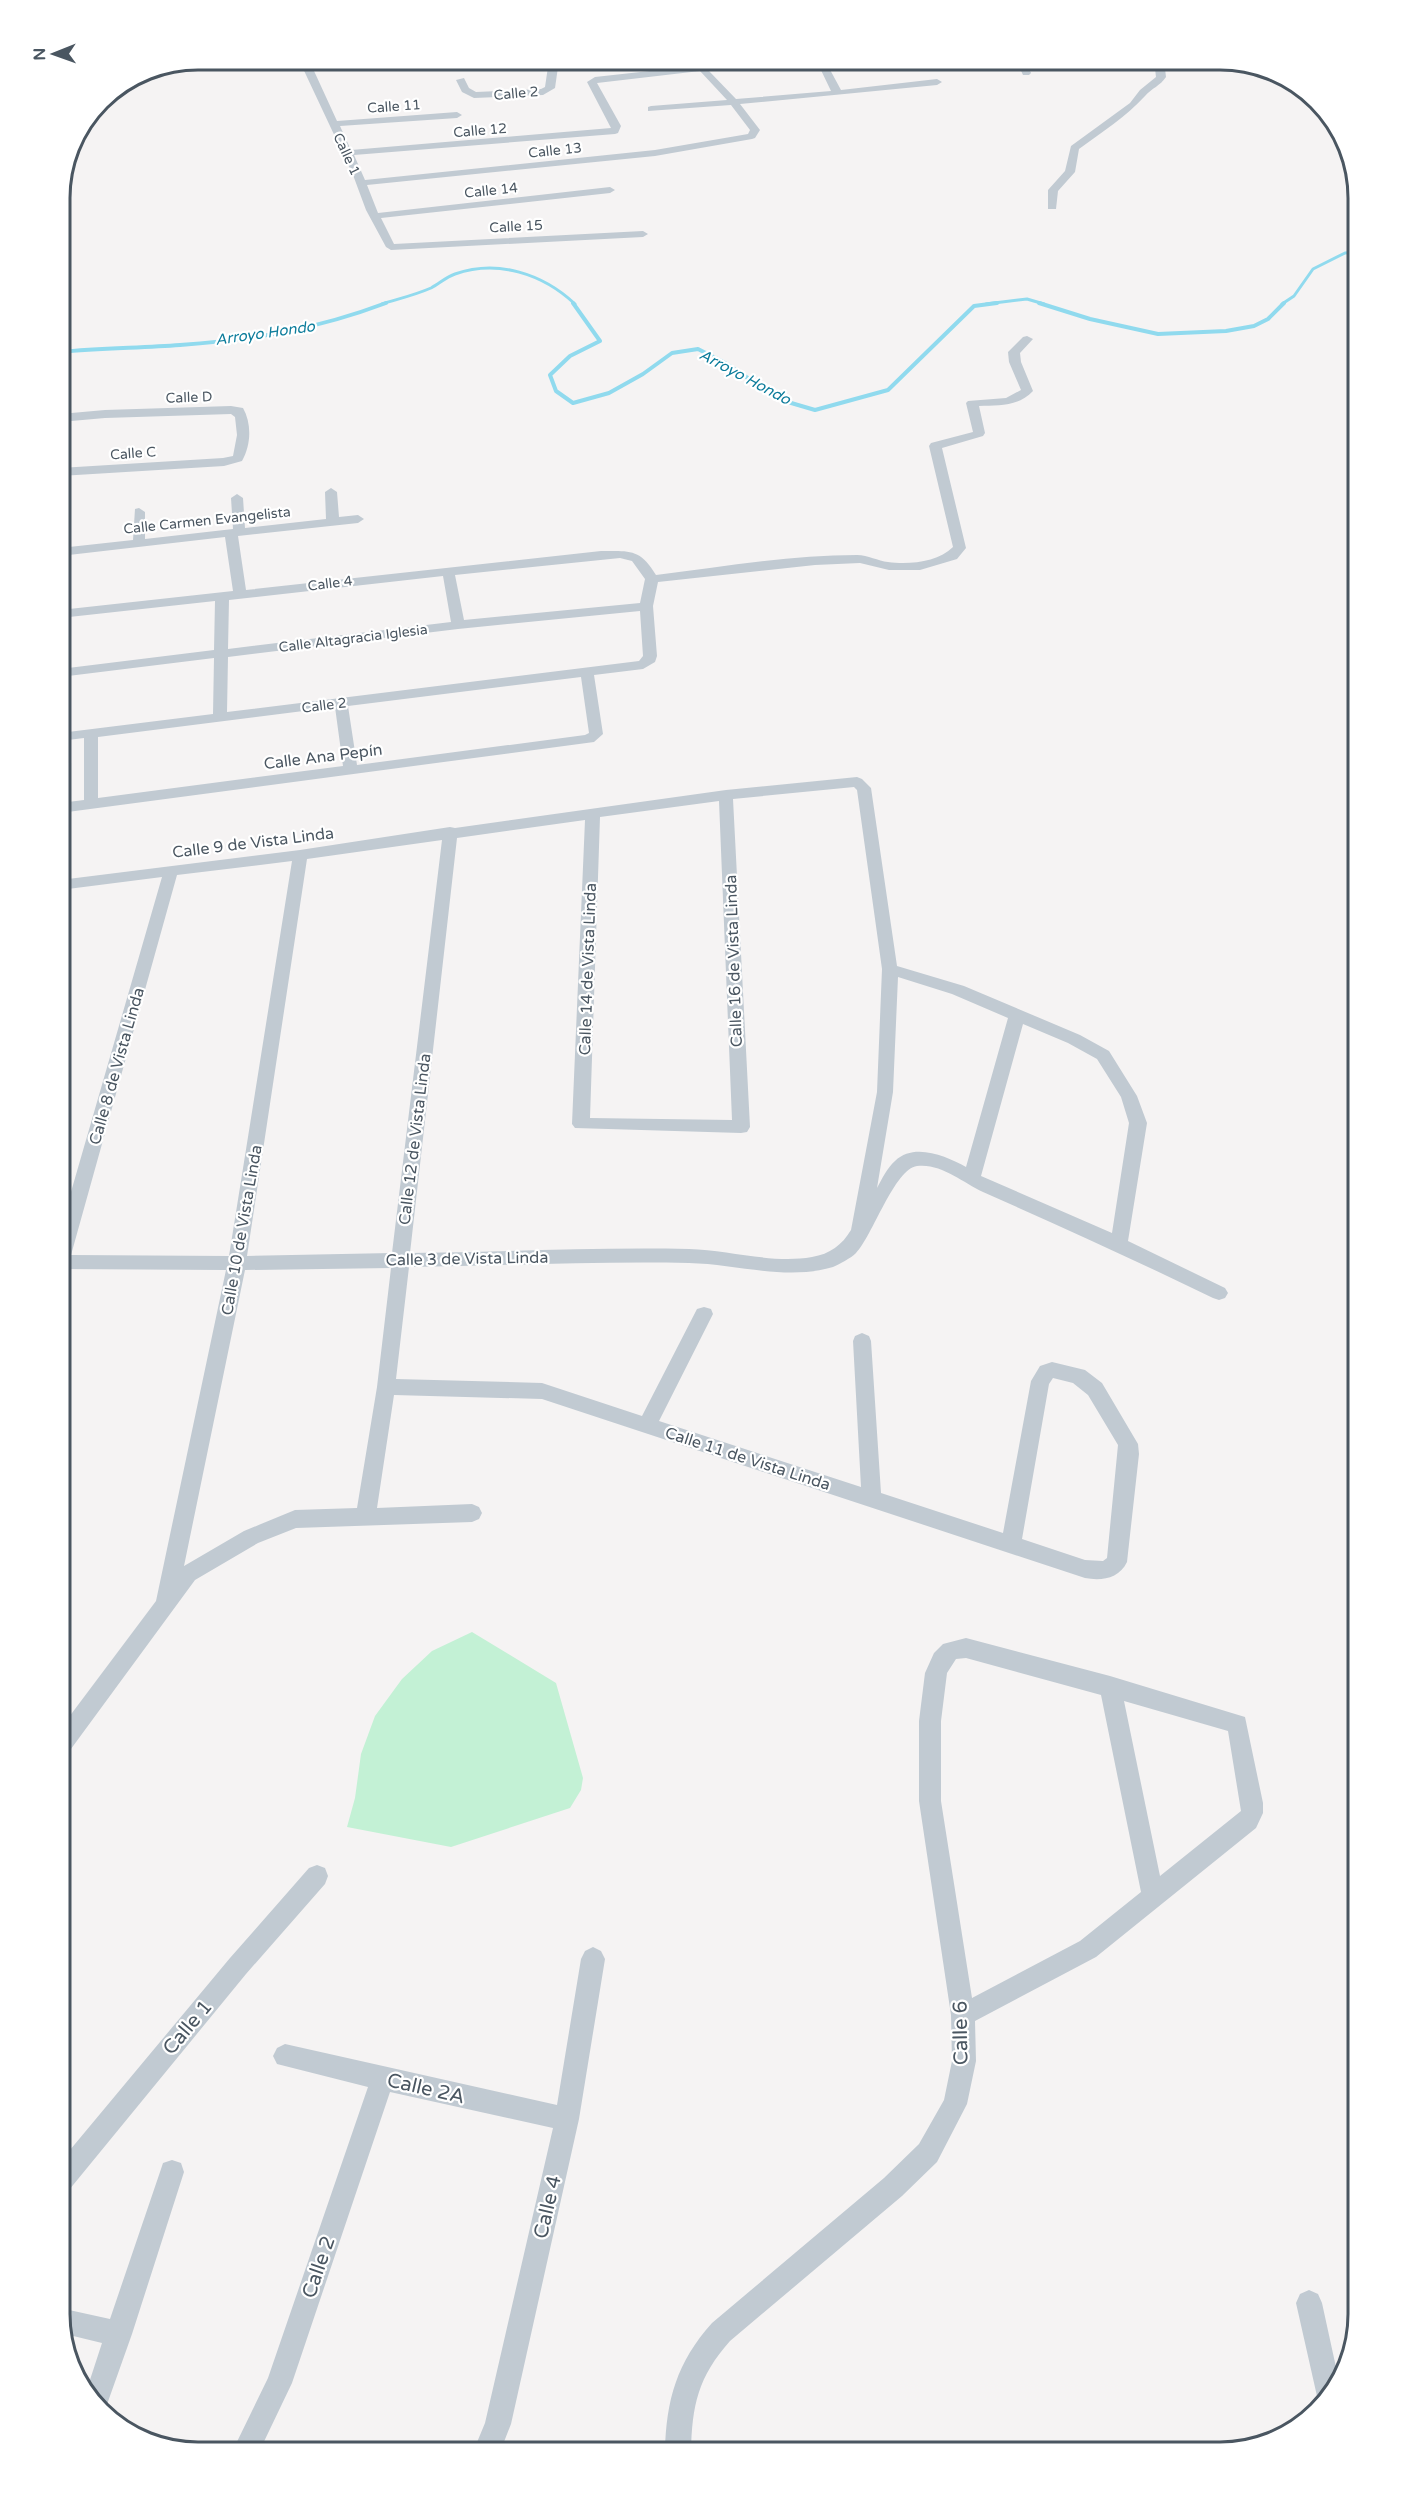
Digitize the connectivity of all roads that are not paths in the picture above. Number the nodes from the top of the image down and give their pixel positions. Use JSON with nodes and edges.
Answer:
{"nodes":[{"id":1,"x":309,"y":70,"type":"edge"},
{"id":2,"x":553,"y":70,"type":"edge"},
{"id":3,"x":680,"y":70,"type":"edge"},
{"id":4,"x":705,"y":70,"type":"edge"},
{"id":5,"x":827,"y":71,"type":"edge"},
{"id":6,"x":865,"y":71,"type":"edge"},
{"id":7,"x":1160,"y":71,"type":"edge"},
{"id":8,"x":461,"y":80,"type":"dead end"},
{"id":9,"x":870,"y":82,"type":"junction"},
{"id":10,"x":937,"y":82,"type":"dead end"},
{"id":11,"x":837,"y":93,"type":"junction"},
{"id":12,"x":733,"y":101,"type":"junction"},
{"id":13,"x":651,"y":109,"type":"dead end"},
{"id":14,"x":457,"y":115,"type":"dead end"},
{"id":15,"x":333,"y":124,"type":"junction"},
{"id":16,"x":348,"y":153,"type":"junction"},
{"id":17,"x":361,"y":183,"type":"junction"},
{"id":18,"x":610,"y":190,"type":"dead end"},
{"id":19,"x":1052,"y":207,"type":"dead end"},
{"id":20,"x":375,"y":216,"type":"junction"},
{"id":21,"x":643,"y":234,"type":"dead end"},
{"id":22,"x":391,"y":247,"type":"joint"},
{"id":23,"x":1027,"y":339,"type":"dead end"},
{"id":24,"x":71,"y":417,"type":"edge"},
{"id":25,"x":207,"y":463,"type":"joint"},
{"id":26,"x":71,"y":471,"type":"edge"},
{"id":27,"x":331,"y":492,"type":"dead end"},
{"id":28,"x":237,"y":498,"type":"dead end"},
{"id":29,"x":139,"y":512,"type":"dead end"},
{"id":30,"x":358,"y":519,"type":"dead end"},
{"id":31,"x":333,"y":522,"type":"junction"},
{"id":32,"x":235,"y":532,"type":"junction"},
{"id":33,"x":139,"y":543,"type":"junction"},
{"id":34,"x":71,"y":551,"type":"edge"},
{"id":35,"x":448,"y":570,"type":"junction"},
{"id":36,"x":652,"y":579,"type":"junction"},
{"id":37,"x":240,"y":594,"type":"junction"},
{"id":38,"x":222,"y":596,"type":"junction"},
{"id":39,"x":646,"y":606,"type":"junction"},
{"id":40,"x":71,"y":613,"type":"edge"},
{"id":41,"x":458,"y":625,"type":"junction"},
{"id":42,"x":220,"y":654,"type":"junction"},
{"id":43,"x":71,"y":672,"type":"edge"},
{"id":44,"x":587,"y":673,"type":"junction"},
{"id":45,"x":341,"y":703,"type":"junction"},
{"id":46,"x":220,"y":717,"type":"junction"},
{"id":47,"x":91,"y":733,"type":"junction"},
{"id":48,"x":71,"y":736,"type":"edge"},
{"id":49,"x":351,"y":770,"type":"junction"},
{"id":50,"x":726,"y":795,"type":"junction"},
{"id":51,"x":91,"y":804,"type":"junction"},
{"id":52,"x":71,"y":807,"type":"edge"},
{"id":53,"x":593,"y":814,"type":"junction"},
{"id":54,"x":450,"y":832,"type":"junction"},
{"id":55,"x":300,"y":855,"type":"junction"},
{"id":56,"x":171,"y":871,"type":"junction"},
{"id":57,"x":71,"y":884,"type":"edge"},
{"id":58,"x":890,"y":969,"type":"junction"},
{"id":59,"x":1017,"y":1015,"type":"junction"},
{"id":60,"x":581,"y":1124,"type":"joint"},
{"id":61,"x":972,"y":1178,"type":"junction"},
{"id":62,"x":71,"y":1225,"type":"edge"},
{"id":63,"x":860,"y":1232,"type":"junction"},
{"id":64,"x":1119,"y":1244,"type":"junction"},
{"id":65,"x":400,"y":1259,"type":"junction"},
{"id":66,"x":70,"y":1262,"type":"edge"},
{"id":67,"x":237,"y":1263,"type":"junction"},
{"id":68,"x":1219,"y":1293,"type":"dead end"},
{"id":69,"x":704,"y":1314,"type":"dead end"},
{"id":70,"x":862,"y":1341,"type":"dead end"},
{"id":71,"x":386,"y":1387,"type":"junction"},
{"id":72,"x":647,"y":1425,"type":"junction"},
{"id":73,"x":871,"y":1498,"type":"junction"},
{"id":74,"x":472,"y":1513,"type":"dead end"},
{"id":75,"x":366,"y":1517,"type":"junction"},
{"id":76,"x":1011,"y":1544,"type":"junction"},
{"id":77,"x":166,"y":1602,"type":"junction"},
{"id":78,"x":1110,"y":1686,"type":"junction"},
{"id":79,"x":70,"y":1732,"type":"edge"},
{"id":80,"x":317,"y":1876,"type":"dead end"},
{"id":81,"x":1153,"y":1896,"type":"junction"},
{"id":82,"x":593,"y":1959,"type":"dead end"},
{"id":83,"x":963,"y":2015,"type":"junction"},
{"id":84,"x":285,"y":2056,"type":"dead end"},
{"id":85,"x":383,"y":2078,"type":"junction"},
{"id":86,"x":567,"y":2119,"type":"junction"},
{"id":87,"x":70,"y":2169,"type":"edge"},
{"id":88,"x":172,"y":2172,"type":"dead end"},
{"id":89,"x":1309,"y":2304,"type":"dead end"},
{"id":90,"x":71,"y":2322,"type":"edge"},
{"id":91,"x":119,"y":2334,"type":"junction"},
{"id":92,"x":1326,"y":2384,"type":"edge"},
{"id":93,"x":98,"y":2393,"type":"edge"},
{"id":94,"x":250,"y":2441,"type":"edge"},
{"id":95,"x":491,"y":2441,"type":"edge"},
{"id":96,"x":678,"y":2441,"type":"edge"}],
"edges":[{"from":1,"to":15,"type":"street","name":"Calle 1"},
{"from":2,"to":8,"type":"street","name":"Calle 2"},
{"from":3,"to":16,"type":"street","name":"Calle 12"},
{"from":4,"to":12,"type":"street"},
{"from":5,"to":11,"type":"street"},
{"from":6,"to":9,"type":"street"},
{"from":7,"to":19,"type":"street"},
{"from":9,"to":10,"type":"street"},
{"from":9,"to":11,"type":"street"},
{"from":11,"to":12,"type":"street"},
{"from":12,"to":13,"type":"street"},
{"from":12,"to":17,"type":"street","name":"Calle 13"},
{"from":14,"to":15,"type":"street","name":"Calle 11"},
{"from":15,"to":16,"type":"street","name":"Calle 1"},
{"from":16,"to":17,"type":"street","name":"Calle 1"},
{"from":17,"to":20,"type":"street","name":"Calle 1"},
{"from":18,"to":20,"type":"street","name":"Calle 14"},
{"from":20,"to":22,"type":"street","name":"Calle 1"},
{"from":21,"to":22,"type":"street","name":"Calle 15"},
{"from":23,"to":36,"type":"street"},
{"from":24,"to":25,"type":"street","name":"Calle D"},
{"from":25,"to":26,"type":"street","name":"Calle C"},
{"from":27,"to":31,"type":"street"},
{"from":28,"to":32,"type":"street"},
{"from":29,"to":33,"type":"street"},
{"from":30,"to":31,"type":"street","name":"Calle Carmen Evangelista"},
{"from":31,"to":32,"type":"street","name":"Calle Carmen Evangelista"},
{"from":32,"to":33,"type":"street","name":"Calle Carmen Evangelista"},
{"from":32,"to":37,"type":"street"},
{"from":33,"to":34,"type":"street","name":"Calle Carmen Evangelista"},
{"from":35,"to":36,"type":"street","name":"Calle 4"},
{"from":35,"to":37,"type":"street","name":"Calle 4"},
{"from":35,"to":41,"type":"street"},
{"from":36,"to":39,"type":"street"},
{"from":37,"to":38,"type":"street","name":"Calle 4"},
{"from":38,"to":40,"type":"street","name":"Calle 4"},
{"from":38,"to":42,"type":"street"},
{"from":39,"to":41,"type":"street","name":"Calle Altagracia Iglesia"},
{"from":39,"to":44,"type":"street","name":"Calle 2"},
{"from":41,"to":42,"type":"street","name":"Calle Altagracia Iglesia"},
{"from":42,"to":43,"type":"street","name":"Calle Altagracia Iglesia"},
{"from":42,"to":46,"type":"street"},
{"from":44,"to":45,"type":"street","name":"Calle 2"},
{"from":44,"to":49,"type":"street","name":"Calle Ana Pepín"},
{"from":45,"to":46,"type":"street","name":"Calle 2"},
{"from":45,"to":49,"type":"street"},
{"from":46,"to":47,"type":"street","name":"Calle 2"},
{"from":47,"to":48,"type":"street","name":"Calle 2"},
{"from":47,"to":51,"type":"street"},
{"from":49,"to":51,"type":"street","name":"Calle Ana Pepín"},
{"from":50,"to":53,"type":"street","name":"Calle 9 de Vista Linda"},
{"from":50,"to":58,"type":"street","name":"Calle 9 de Vista Linda"},
{"from":50,"to":60,"type":"street","name":"Calle 16 de Vista Linda"},
{"from":51,"to":52,"type":"street","name":"Calle Ana Pepín"},
{"from":53,"to":54,"type":"street","name":"Calle 9 de Vista Linda"},
{"from":53,"to":60,"type":"street","name":"Calle 14 de Vista Linda"},
{"from":54,"to":55,"type":"street","name":"Calle 9 de Vista Linda"},
{"from":54,"to":65,"type":"street","name":"Calle 12 de Vista Linda"},
{"from":55,"to":56,"type":"street","name":"Calle 9 de Vista Linda"},
{"from":55,"to":67,"type":"street","name":"Calle 10 de Vista Linda"},
{"from":56,"to":57,"type":"street","name":"Calle 9 de Vista Linda"},
{"from":56,"to":62,"type":"street","name":"Calle 8 de Vista Linda"},
{"from":58,"to":59,"type":"street"},
{"from":58,"to":63,"type":"street"},
{"from":59,"to":61,"type":"street"},
{"from":59,"to":64,"type":"street"},
{"from":61,"to":63,"type":"street","name":"Calle 3 de Vista Linda"},
{"from":61,"to":64,"type":"street"},
{"from":63,"to":65,"type":"street","name":"Calle 3 de Vista Linda"},
{"from":64,"to":68,"type":"street"},
{"from":65,"to":67,"type":"street","name":"Calle 3 de Vista Linda"},
{"from":65,"to":71,"type":"street","name":"Calle 12 de Vista Linda"},
{"from":66,"to":67,"type":"street","name":"Calle 3 de Vista Linda"},
{"from":67,"to":77,"type":"street","name":"Calle 10 de Vista Linda"},
{"from":69,"to":72,"type":"street"},
{"from":70,"to":73,"type":"street"},
{"from":71,"to":72,"type":"street","name":"Calle 11 de Vista Linda"},
{"from":71,"to":75,"type":"street","name":"Calle 12 de Vista Linda"},
{"from":72,"to":73,"type":"street","name":"Calle 11 de Vista Linda"},
{"from":73,"to":76,"type":"street","name":"Calle 11 de Vista Linda"},
{"from":74,"to":75,"type":"street"},
{"from":75,"to":77,"type":"street"},
{"from":76,"to":76,"type":"street","name":"Calle 11 de Vista Linda"},
{"from":77,"to":79,"type":"street"},
{"from":78,"to":81,"type":"street"},
{"from":78,"to":81,"type":"street"},
{"from":78,"to":83,"type":"street","name":"Calle 6"},
{"from":80,"to":87,"type":"street","name":"Calle 1"},
{"from":81,"to":83,"type":"street"},
{"from":82,"to":86,"type":"street","name":"Calle 4"},
{"from":83,"to":96,"type":"street","name":"Calle 6"},
{"from":84,"to":85,"type":"street","name":"Calle 2A"},
{"from":85,"to":86,"type":"street","name":"Calle 2A"},
{"from":85,"to":94,"type":"street","name":"Calle 2"},
{"from":86,"to":95,"type":"street","name":"Calle 4"},
{"from":88,"to":91,"type":"street"},
{"from":89,"to":92,"type":"street"},
{"from":90,"to":91,"type":"street"},
{"from":91,"to":93,"type":"street"}]}
